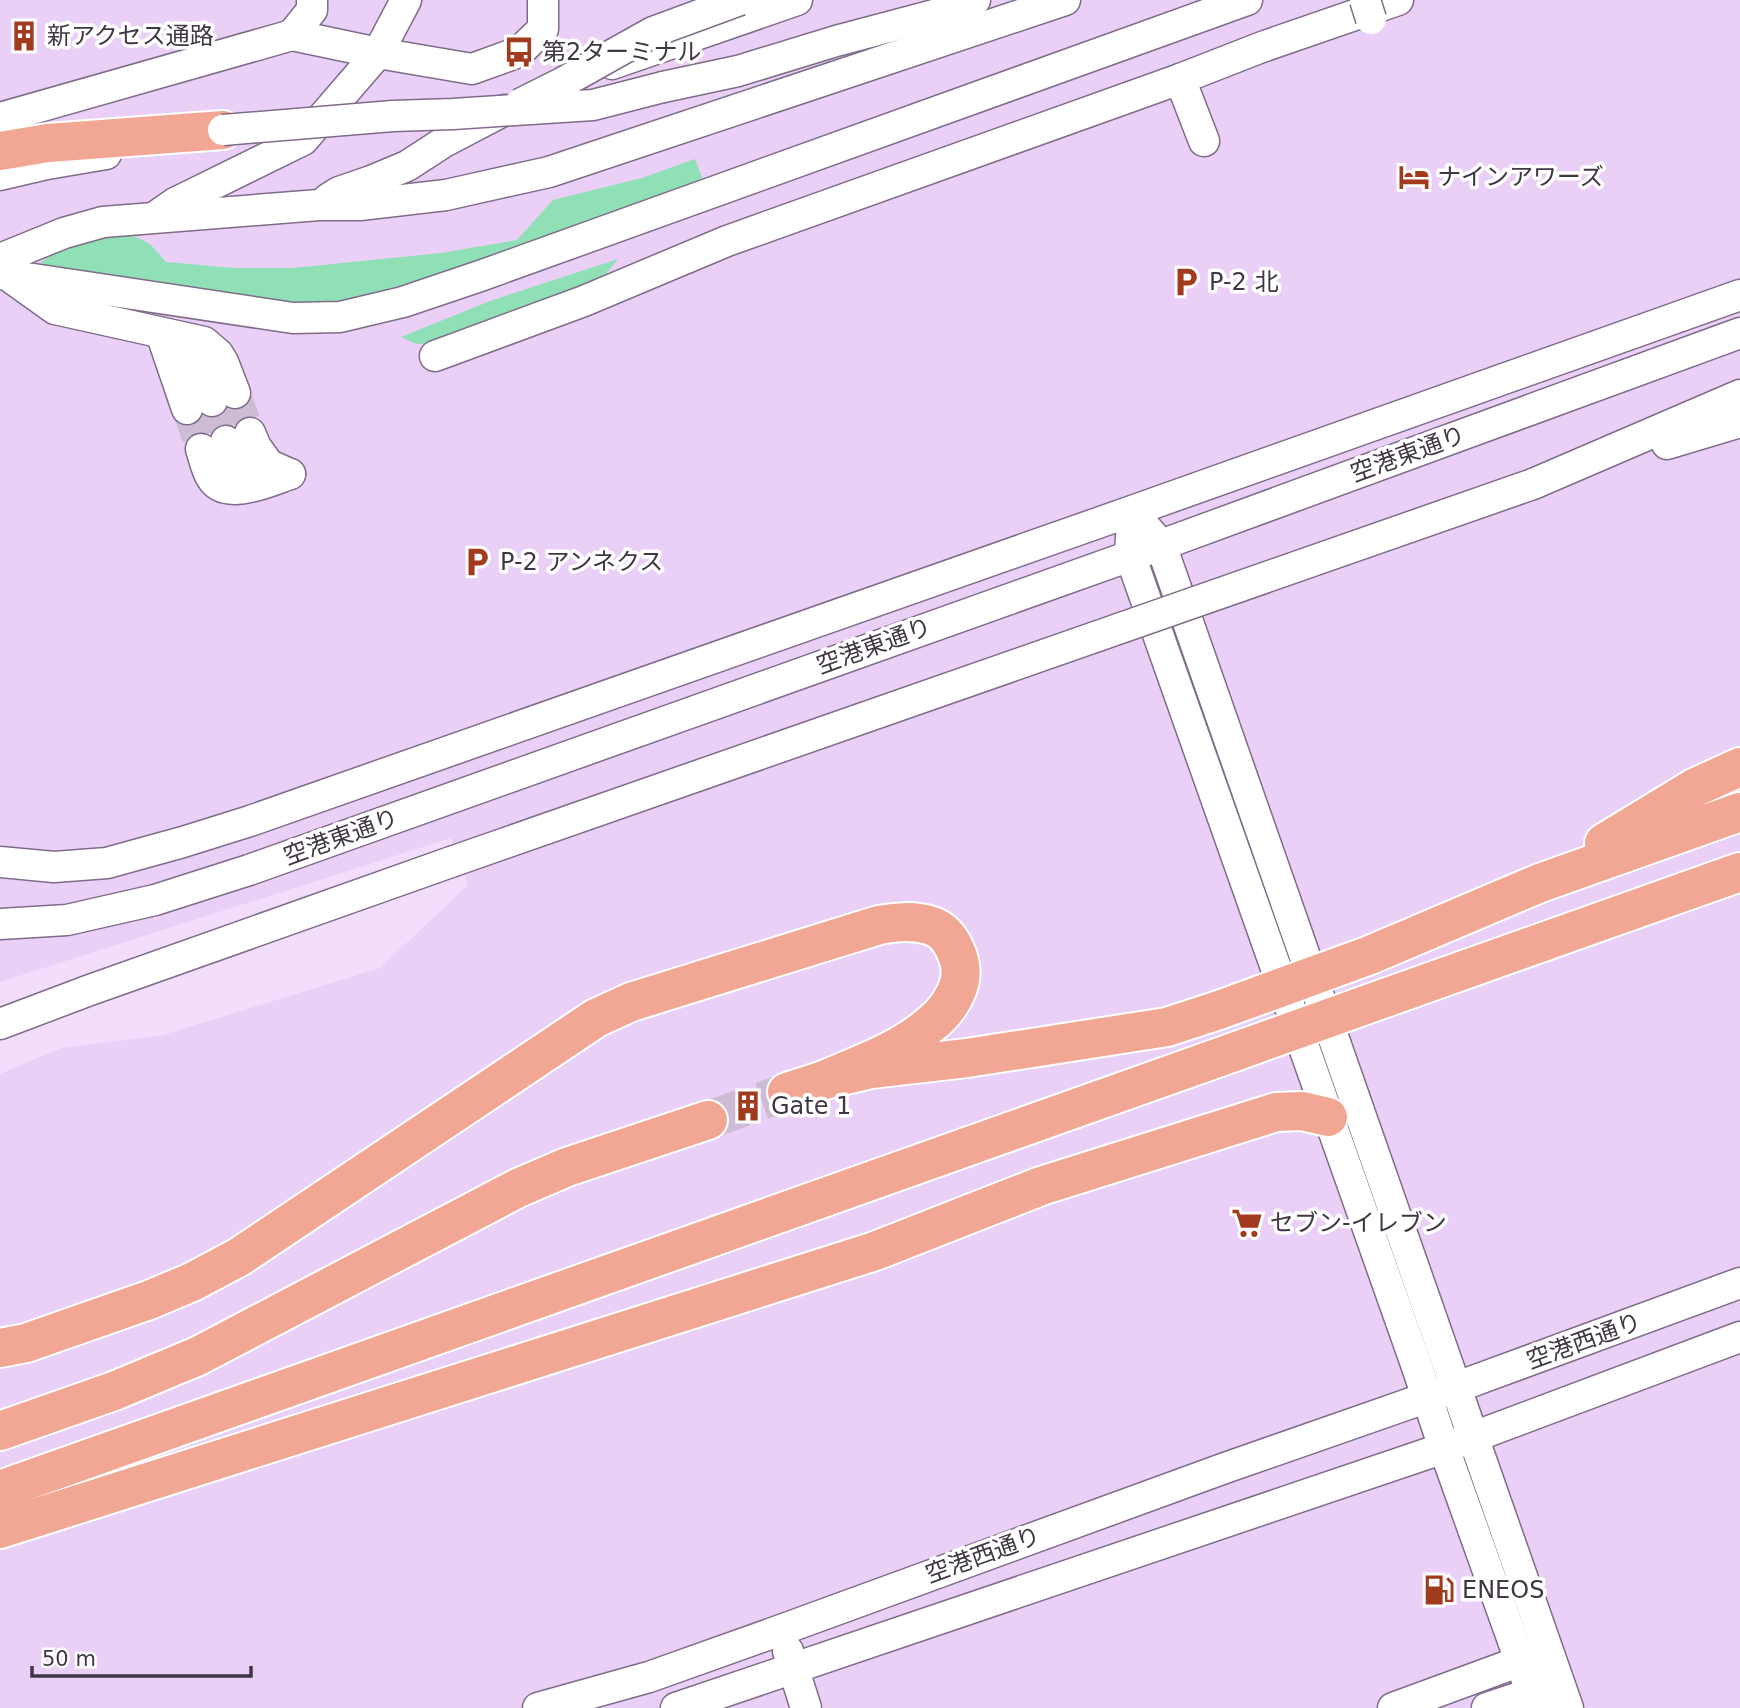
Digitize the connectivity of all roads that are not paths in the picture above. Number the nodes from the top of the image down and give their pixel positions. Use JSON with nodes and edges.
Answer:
{"nodes":[{"id":1,"x":312,"y":0,"type":"edge"},
{"id":2,"x":406,"y":0,"type":"edge"},
{"id":3,"x":543,"y":0,"type":"edge"},
{"id":4,"x":740,"y":0,"type":"edge"},
{"id":5,"x":797,"y":0,"type":"edge"},
{"id":6,"x":975,"y":0,"type":"edge"},
{"id":7,"x":1065,"y":0,"type":"edge"},
{"id":8,"x":1247,"y":0,"type":"edge"},
{"id":9,"x":1398,"y":0,"type":"edge"},
{"id":10,"x":292,"y":35,"type":"junction"},
{"id":11,"x":378,"y":53,"type":"junction"},
{"id":12,"x":1180,"y":79,"type":"junction"},
{"id":13,"x":508,"y":110,"type":"junction"},
{"id":14,"x":0,"y":118,"type":"edge"},
{"id":15,"x":223,"y":130,"type":"junction"},
{"id":16,"x":1204,"y":141,"type":"dead end"},
{"id":17,"x":0,"y":151,"type":"edge"},
{"id":18,"x":0,"y":175,"type":"edge"},
{"id":19,"x":319,"y":205,"type":"junction"},
{"id":20,"x":153,"y":218,"type":"junction"},
{"id":21,"x":2,"y":269,"type":"edge"},
{"id":22,"x":1740,"y":295,"type":"edge"},
{"id":23,"x":1740,"y":333,"type":"edge"},
{"id":24,"x":435,"y":356,"type":"dead end"},
{"id":25,"x":1740,"y":395,"type":"edge"},
{"id":26,"x":211,"y":401,"type":"tunnel mouth"},
{"id":27,"x":1740,"y":422,"type":"edge"},
{"id":28,"x":259,"y":484,"type":"joint"},
{"id":29,"x":1533,"y":484,"type":"junction"},
{"id":30,"x":1132,"y":511,"type":"junction"},
{"id":31,"x":1161,"y":545,"type":"junction"},
{"id":32,"x":1130,"y":555,"type":"junction"},
{"id":33,"x":1740,"y":767,"type":"edge"},
{"id":34,"x":1740,"y":812,"type":"edge"},
{"id":35,"x":0,"y":862,"type":"edge"},
{"id":36,"x":1740,"y":872,"type":"edge"},
{"id":37,"x":1540,"y":883,"type":"junction"},
{"id":38,"x":0,"y":924,"type":"edge"},
{"id":39,"x":1282,"y":987,"type":"junction"},
{"id":40,"x":0,"y":1024,"type":"edge"},
{"id":41,"x":824,"y":1080,"type":"junction"},
{"id":42,"x":787,"y":1092,"type":"tunnel mouth"},
{"id":43,"x":1328,"y":1117,"type":"junction"},
{"id":44,"x":708,"y":1120,"type":"tunnel mouth"},
{"id":45,"x":1740,"y":1283,"type":"edge"},
{"id":46,"x":1740,"y":1337,"type":"edge"},
{"id":47,"x":0,"y":1348,"type":"edge"},
{"id":48,"x":1457,"y":1387,"type":"junction"},
{"id":49,"x":1427,"y":1397,"type":"junction"},
{"id":50,"x":0,"y":1431,"type":"edge"},
{"id":51,"x":1474,"y":1437,"type":"junction"},
{"id":52,"x":1444,"y":1448,"type":"junction"},
{"id":53,"x":0,"y":1490,"type":"edge"},
{"id":54,"x":0,"y":1529,"type":"edge"},
{"id":55,"x":781,"y":1630,"type":"junction"},
{"id":56,"x":1535,"y":1656,"type":"junction"},
{"id":57,"x":793,"y":1668,"type":"junction"},
{"id":58,"x":1564,"y":1696,"type":"edge"},
{"id":59,"x":1535,"y":1700,"type":"edge"},
{"id":60,"x":538,"y":1708,"type":"edge"},
{"id":61,"x":676,"y":1708,"type":"edge"},
{"id":62,"x":806,"y":1708,"type":"edge"},
{"id":63,"x":1393,"y":1708,"type":"edge"},
{"id":64,"x":1488,"y":1708,"type":"edge"}],
"edges":[{"from":1,"to":10,"type":"street"},
{"from":2,"to":11,"type":"street"},
{"from":3,"to":11,"type":"street"},
{"from":4,"to":13,"type":"street","bridge":true},
{"from":5,"to":19,"type":"street"},
{"from":6,"to":13,"type":"street","bridge":true},
{"from":7,"to":19,"type":"street"},
{"from":8,"to":21,"type":"street"},
{"from":9,"to":12,"type":"street"},
{"from":10,"to":11,"type":"street"},
{"from":10,"to":14,"type":"street"},
{"from":11,"to":20,"type":"street"},
{"from":12,"to":16,"type":"street"},
{"from":12,"to":24,"type":"street"},
{"from":13,"to":15,"type":"street","bridge":true},
{"from":15,"to":17,"type":"highway"},
{"from":15,"to":18,"type":"street"},
{"from":19,"to":20,"type":"street"},
{"from":20,"to":21,"type":"street"},
{"from":21,"to":26,"type":"street"},
{"from":22,"to":30,"type":"street","name":"空港東通り"},
{"from":23,"to":31,"type":"street","name":"空港東通り"},
{"from":25,"to":29,"type":"street"},
{"from":27,"to":29,"type":"street"},
{"from":28,"to":28,"type":"street"},
{"from":29,"to":40,"type":"street","bridge":true},
{"from":30,"to":31,"type":"street"},
{"from":30,"to":32,"type":"street"},
{"from":30,"to":35,"type":"street","name":"空港東通り"},
{"from":31,"to":32,"type":"street","name":"空港東通り"},
{"from":31,"to":48,"type":"street"},
{"from":32,"to":38,"type":"street","name":"空港東通り"},
{"from":32,"to":39,"type":"street"},
{"from":33,"to":37,"type":"highway"},
{"from":34,"to":37,"type":"highway"},
{"from":36,"to":53,"type":"highway","bridge":true},
{"from":37,"to":39,"type":"highway","bridge":true},
{"from":39,"to":41,"type":"highway","bridge":true},
{"from":39,"to":43,"type":"street"},
{"from":41,"to":42,"type":"highway"},
{"from":41,"to":47,"type":"highway"},
{"from":43,"to":49,"type":"street"},
{"from":43,"to":54,"type":"highway"},
{"from":44,"to":50,"type":"highway"},
{"from":45,"to":48,"type":"street","name":"空港西通り"},
{"from":46,"to":51,"type":"street","name":"空港西通り"},
{"from":48,"to":49,"type":"street","name":"空港西通り"},
{"from":48,"to":51,"type":"street"},
{"from":49,"to":52,"type":"street"},
{"from":49,"to":55,"type":"street","name":"空港西通り"},
{"from":51,"to":52,"type":"street","name":"空港西通り"},
{"from":51,"to":56,"type":"street"},
{"from":52,"to":56,"type":"street"},
{"from":52,"to":57,"type":"street","name":"空港西通り"},
{"from":55,"to":57,"type":"street"},
{"from":55,"to":60,"type":"street","name":"空港西通り"},
{"from":56,"to":58,"type":"street"},
{"from":56,"to":59,"type":"street"},
{"from":56,"to":63,"type":"street"},
{"from":57,"to":61,"type":"street","name":"空港西通り"},
{"from":57,"to":62,"type":"street"},
{"from":58,"to":59,"type":"street"},
{"from":59,"to":64,"type":"street"}]}
